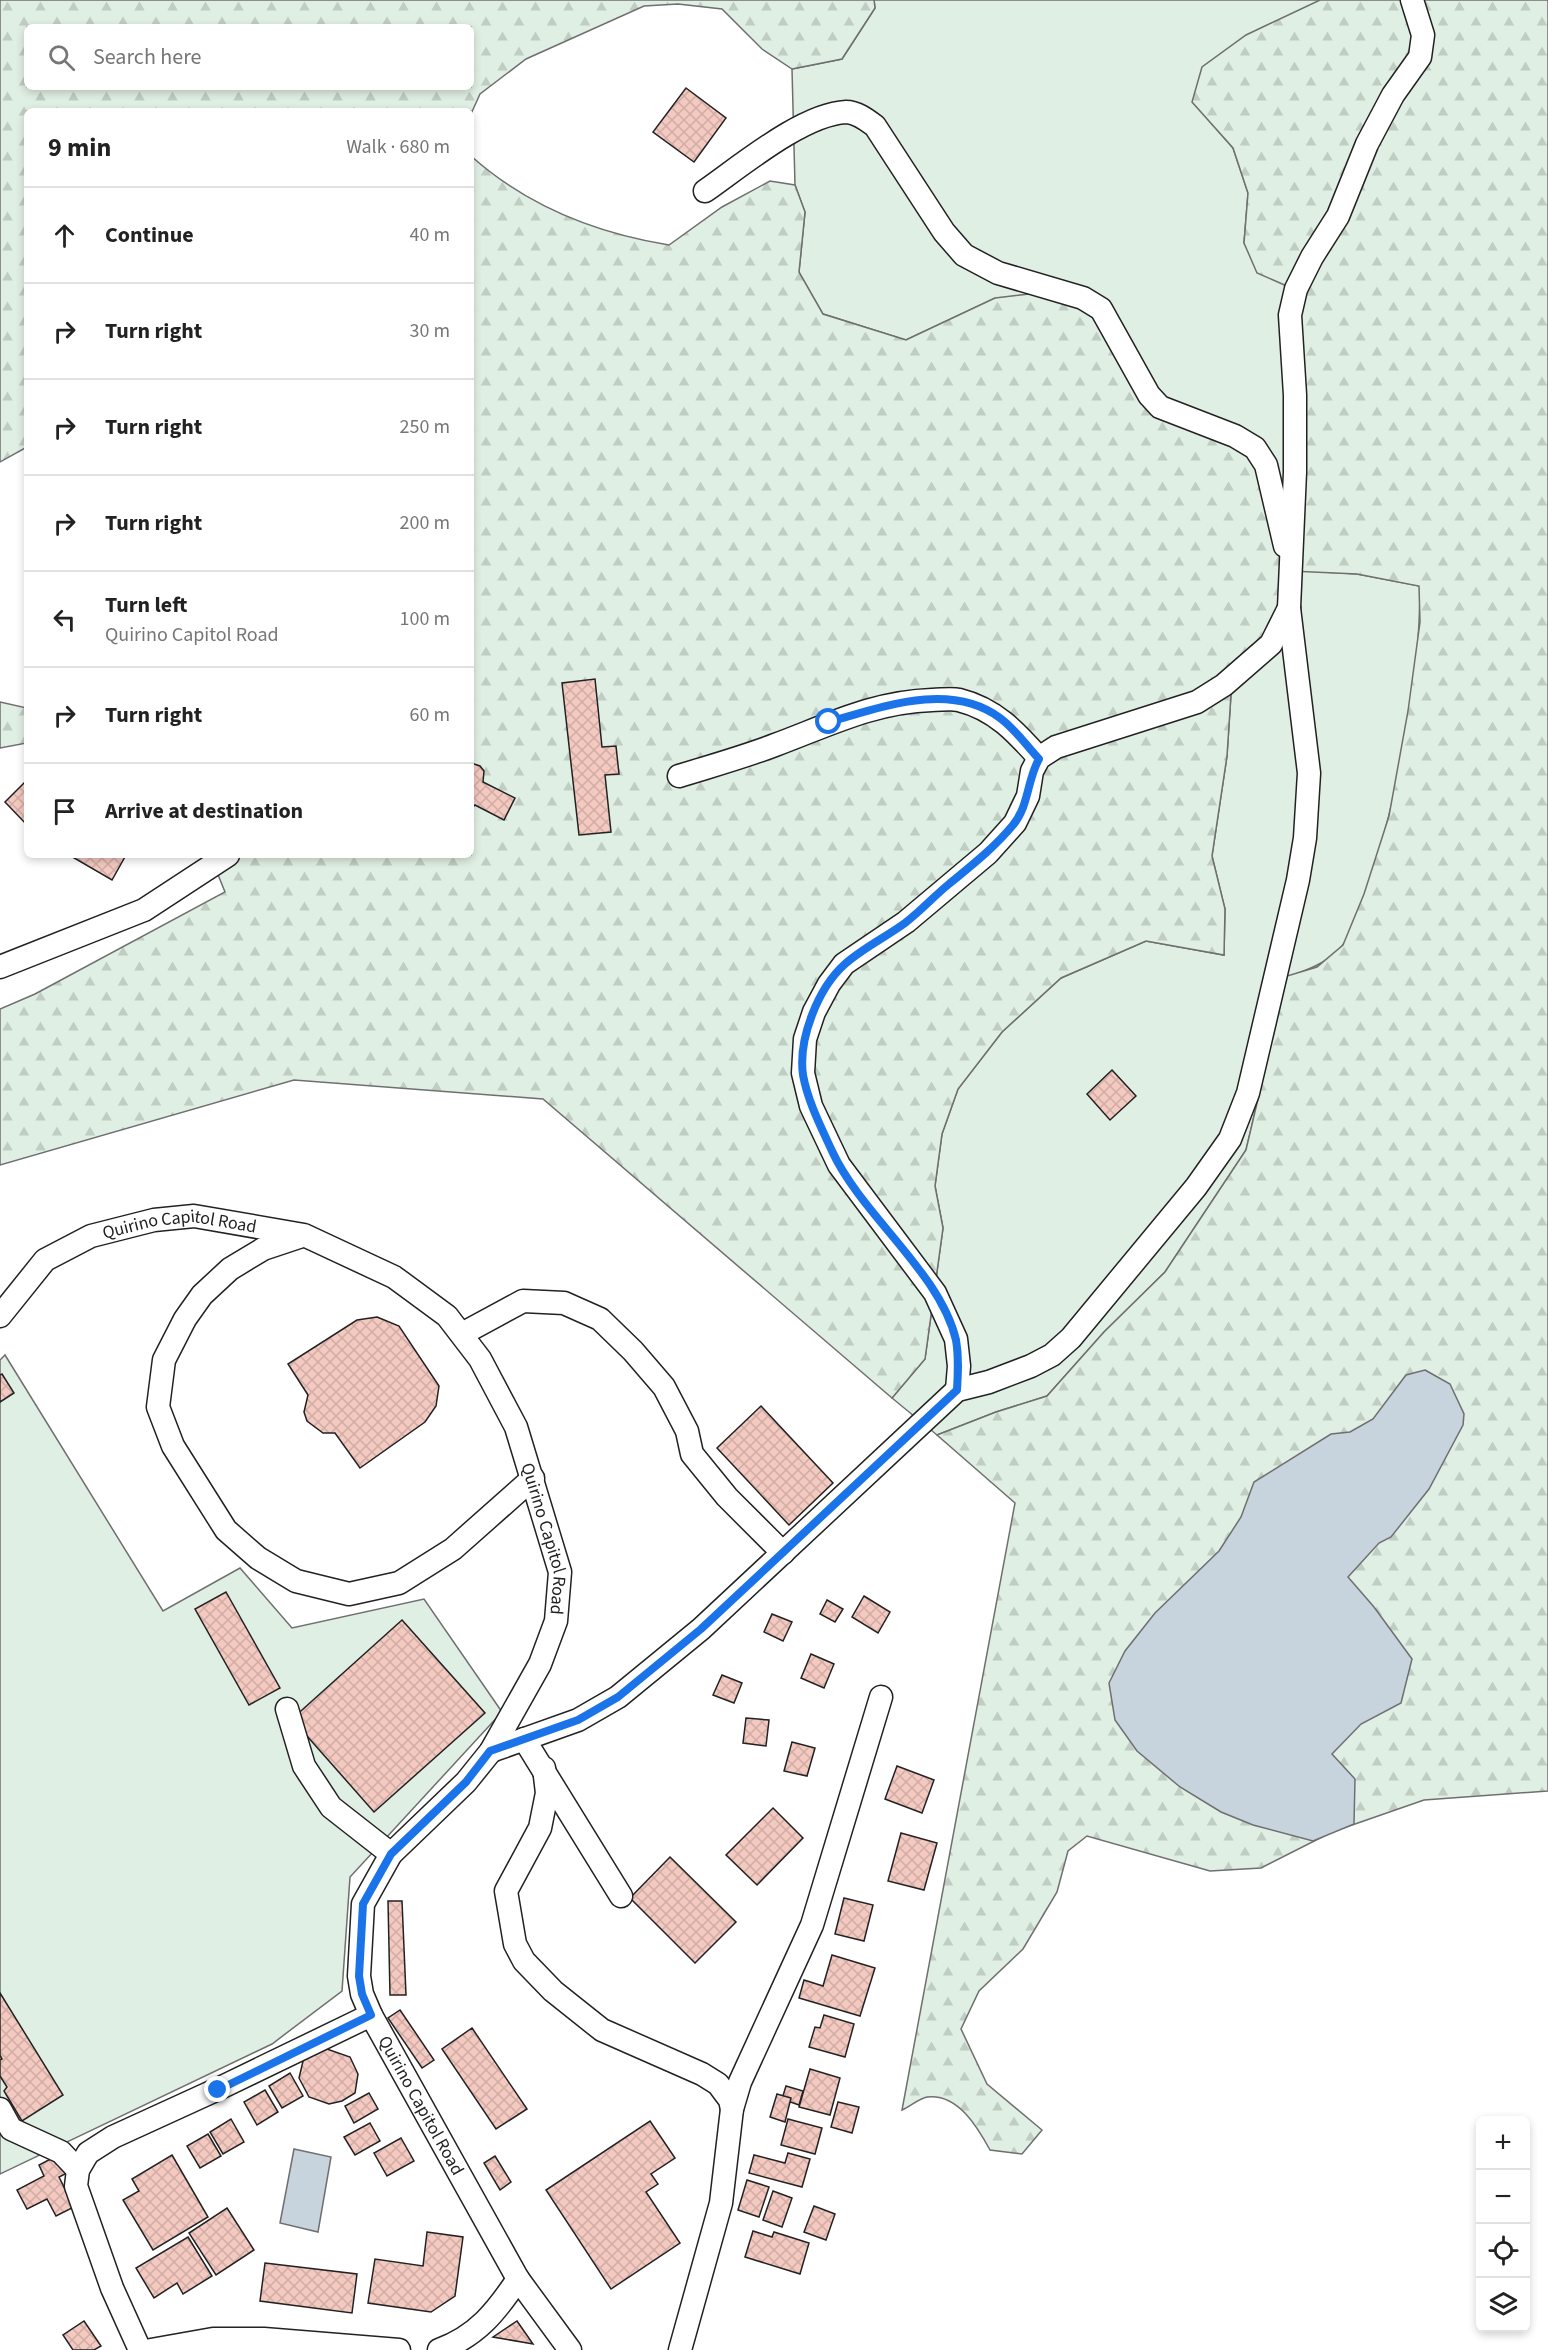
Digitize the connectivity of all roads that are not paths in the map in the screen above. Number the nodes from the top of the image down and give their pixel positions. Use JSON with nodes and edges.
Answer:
{"nodes":[{"id":1,"x":1412,"y":0,"type":"edge"},
{"id":2,"x":705,"y":191,"type":"dead end"},
{"id":3,"x":1291,"y":571,"type":"junction"},
{"id":4,"x":1288,"y":608,"type":"junction"},
{"id":5,"x":1039,"y":759,"type":"junction"},
{"id":6,"x":679,"y":776,"type":"dead end"},
{"id":7,"x":223,"y":858,"type":"edge"},
{"id":8,"x":0,"y":967,"type":"edge"},
{"id":9,"x":304,"y":1235,"type":"junction"},
{"id":10,"x":0,"y":1316,"type":"edge"},
{"id":11,"x":462,"y":1334,"type":"junction"},
{"id":12,"x":957,"y":1390,"type":"junction"},
{"id":13,"x":533,"y":1478,"type":"junction"},
{"id":14,"x":783,"y":1553,"type":"junction"},
{"id":15,"x":881,"y":1697,"type":"dead end"},
{"id":16,"x":287,"y":1709,"type":"dead end"},
{"id":17,"x":524,"y":1739,"type":"junction"},
{"id":18,"x":490,"y":1751,"type":"junction"},
{"id":19,"x":544,"y":1768,"type":"junction"},
{"id":20,"x":391,"y":1854,"type":"junction"},
{"id":21,"x":621,"y":1896,"type":"dead end"},
{"id":22,"x":371,"y":2015,"type":"junction"},
{"id":23,"x":0,"y":2109,"type":"edge"},
{"id":24,"x":732,"y":2109,"type":"junction"},
{"id":25,"x":78,"y":2170,"type":"junction"},
{"id":26,"x":518,"y":2279,"type":"junction"},
{"id":27,"x":573,"y":2347,"type":"edge"},
{"id":28,"x":140,"y":2350,"type":"edge"},
{"id":29,"x":151,"y":2350,"type":"edge"},
{"id":30,"x":399,"y":2350,"type":"edge"},
{"id":31,"x":439,"y":2350,"type":"edge"},
{"id":32,"x":680,"y":2350,"type":"edge"}],
"edges":[{"from":1,"to":3,"type":"street"},
{"from":2,"to":3,"type":"street"},
{"from":3,"to":4,"type":"street"},
{"from":4,"to":5,"type":"street"},
{"from":4,"to":12,"type":"street"},
{"from":5,"to":6,"type":"street"},
{"from":5,"to":12,"type":"street"},
{"from":7,"to":8,"type":"street"},
{"from":9,"to":10,"type":"street","name":"Quirino Capitol Road"},
{"from":9,"to":11,"type":"street","name":"Quirino Capitol Road"},
{"from":9,"to":13,"type":"street"},
{"from":11,"to":13,"type":"street","name":"Quirino Capitol Road"},
{"from":11,"to":14,"type":"street"},
{"from":12,"to":14,"type":"street"},
{"from":13,"to":18,"type":"street","name":"Quirino Capitol Road"},
{"from":14,"to":17,"type":"street"},
{"from":15,"to":24,"type":"street"},
{"from":16,"to":20,"type":"street"},
{"from":17,"to":18,"type":"street"},
{"from":17,"to":19,"type":"street"},
{"from":18,"to":20,"type":"street","name":"Quirino Capitol Road"},
{"from":19,"to":21,"type":"street"},
{"from":19,"to":24,"type":"street"},
{"from":20,"to":22,"type":"street","name":"Quirino Capitol Road"},
{"from":22,"to":25,"type":"street"},
{"from":22,"to":26,"type":"street","name":"Quirino Capitol Road"},
{"from":23,"to":25,"type":"street"},
{"from":24,"to":32,"type":"street"},
{"from":25,"to":28,"type":"street"},
{"from":26,"to":27,"type":"street","name":"Quirino Capitol Road"},
{"from":26,"to":31,"type":"street"},
{"from":29,"to":30,"type":"street"}]}
